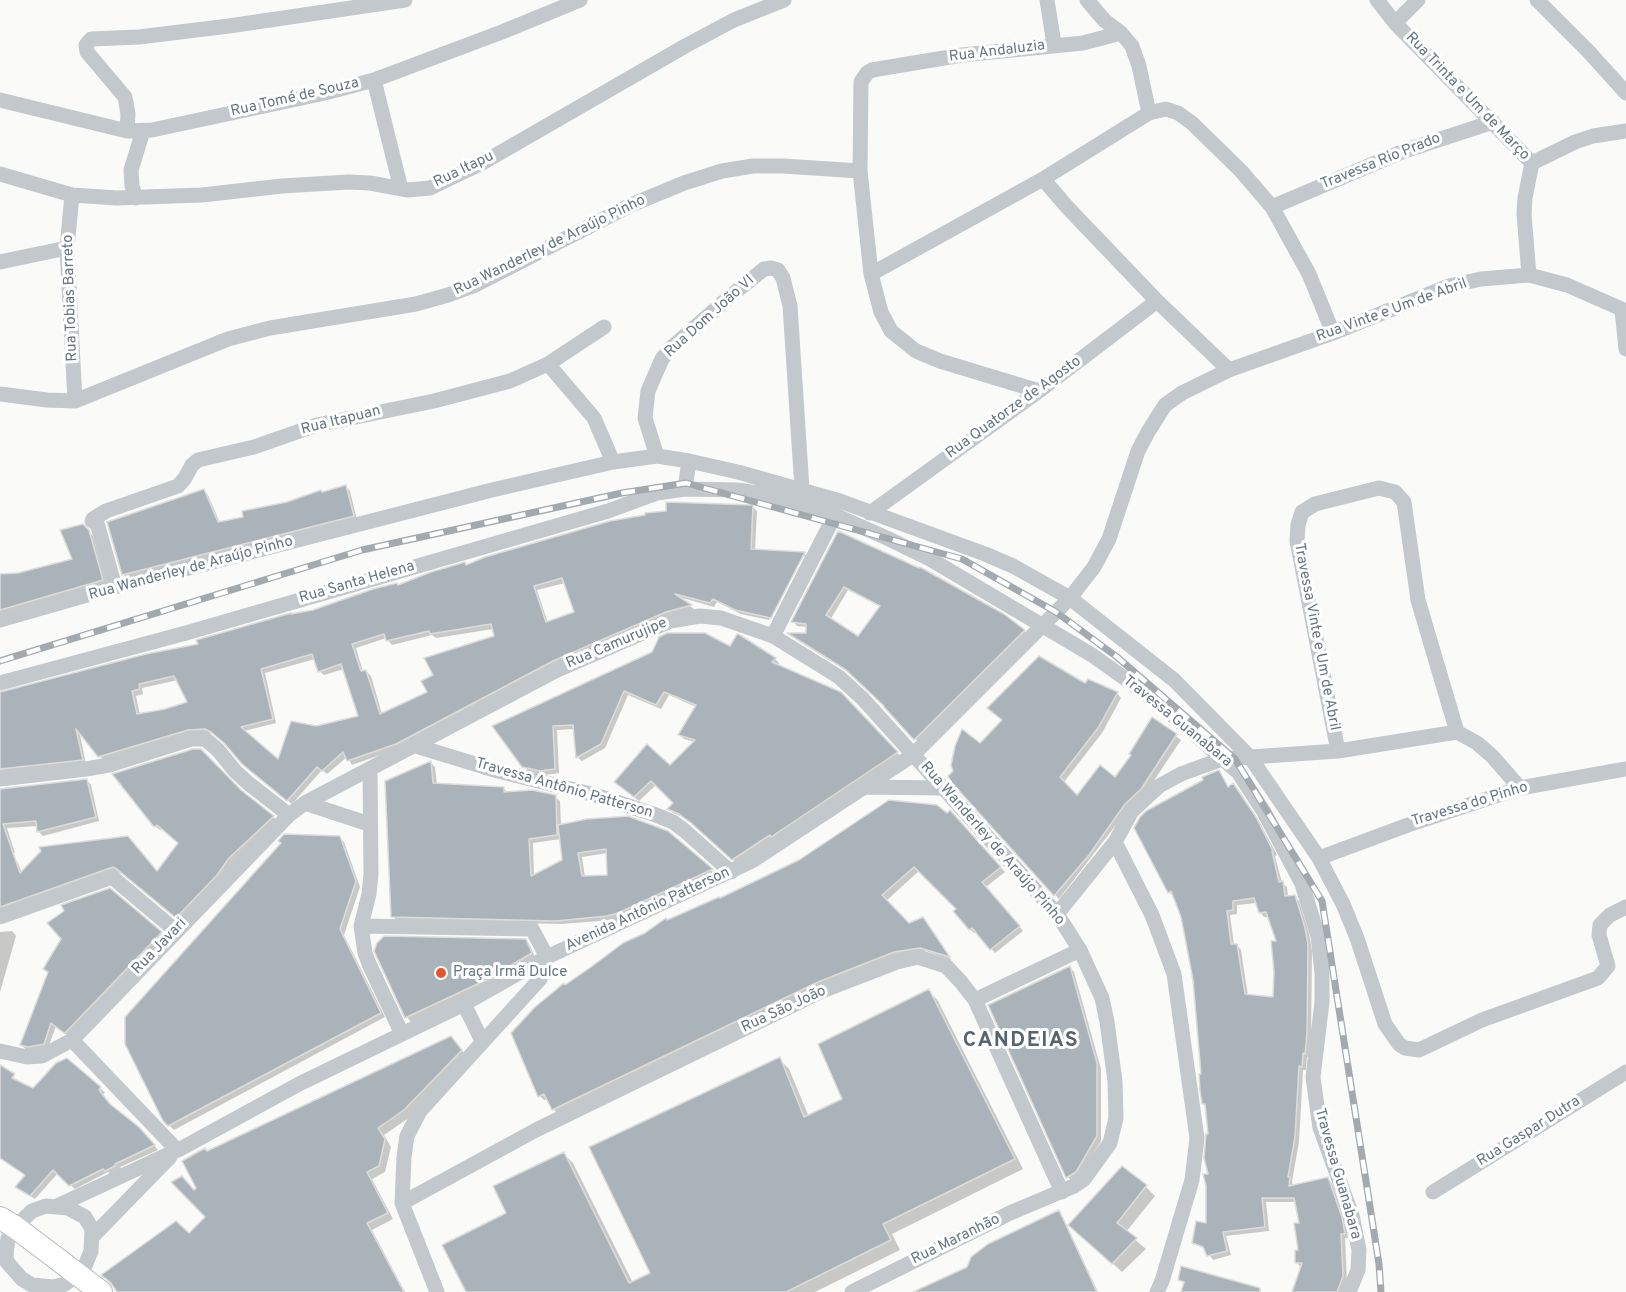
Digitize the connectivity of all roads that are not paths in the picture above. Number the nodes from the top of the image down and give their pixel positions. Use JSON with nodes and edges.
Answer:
{"nodes":[{"id":1,"x":405,"y":0,"type":"edge"},
{"id":2,"x":580,"y":0,"type":"edge"},
{"id":3,"x":784,"y":0,"type":"edge"},
{"id":4,"x":1047,"y":0,"type":"edge"},
{"id":5,"x":1087,"y":0,"type":"edge"},
{"id":6,"x":1377,"y":0,"type":"edge"},
{"id":7,"x":1418,"y":0,"type":"edge"},
{"id":8,"x":1537,"y":0,"type":"edge"},
{"id":9,"x":1395,"y":23,"type":"junction"},
{"id":10,"x":1121,"y":33,"type":"junction"},
{"id":11,"x":1054,"y":44,"type":"junction"},
{"id":12,"x":374,"y":80,"type":"junction"},
{"id":13,"x":1626,"y":93,"type":"edge"},
{"id":14,"x":0,"y":100,"type":"edge"},
{"id":15,"x":1149,"y":113,"type":"junction"},
{"id":16,"x":1492,"y":122,"type":"junction"},
{"id":17,"x":127,"y":131,"type":"junction"},
{"id":18,"x":143,"y":131,"type":"junction"},
{"id":19,"x":1626,"y":131,"type":"edge"},
{"id":20,"x":1532,"y":163,"type":"junction"},
{"id":21,"x":860,"y":171,"type":"junction"},
{"id":22,"x":0,"y":174,"type":"edge"},
{"id":23,"x":1043,"y":179,"type":"junction"},
{"id":24,"x":401,"y":189,"type":"junction"},
{"id":25,"x":72,"y":195,"type":"junction"},
{"id":26,"x":136,"y":198,"type":"junction"},
{"id":27,"x":1272,"y":207,"type":"junction"},
{"id":28,"x":67,"y":248,"type":"junction"},
{"id":29,"x":0,"y":262,"type":"edge"},
{"id":30,"x":871,"y":274,"type":"junction"},
{"id":31,"x":1529,"y":275,"type":"junction"},
{"id":32,"x":1157,"y":301,"type":"junction"},
{"id":33,"x":1624,"y":310,"type":"edge"},
{"id":34,"x":604,"y":327,"type":"dead end"},
{"id":35,"x":1333,"y":333,"type":"junction"},
{"id":36,"x":1626,"y":349,"type":"edge"},
{"id":37,"x":548,"y":364,"type":"junction"},
{"id":38,"x":1229,"y":370,"type":"junction"},
{"id":39,"x":1039,"y":391,"type":"junction"},
{"id":40,"x":0,"y":394,"type":"edge"},
{"id":41,"x":75,"y":401,"type":"junction"},
{"id":42,"x":657,"y":456,"type":"junction"},
{"id":43,"x":689,"y":461,"type":"junction"},
{"id":44,"x":613,"y":462,"type":"junction"},
{"id":45,"x":685,"y":489,"type":"junction"},
{"id":46,"x":802,"y":489,"type":"junction"},
{"id":47,"x":870,"y":513,"type":"junction"},
{"id":48,"x":834,"y":515,"type":"junction"},
{"id":49,"x":115,"y":587,"type":"junction"},
{"id":50,"x":1070,"y":598,"type":"junction"},
{"id":51,"x":0,"y":621,"type":"edge"},
{"id":52,"x":1042,"y":626,"type":"junction"},
{"id":53,"x":773,"y":636,"type":"junction"},
{"id":54,"x":0,"y":683,"type":"edge"},
{"id":55,"x":1457,"y":732,"type":"junction"},
{"id":56,"x":416,"y":746,"type":"junction"},
{"id":57,"x":1338,"y":751,"type":"junction"},
{"id":58,"x":913,"y":755,"type":"junction"},
{"id":59,"x":1250,"y":757,"type":"junction"},
{"id":60,"x":1222,"y":759,"type":"junction"},
{"id":61,"x":1626,"y":769,"type":"edge"},
{"id":62,"x":370,"y":771,"type":"junction"},
{"id":63,"x":0,"y":779,"type":"edge"},
{"id":64,"x":865,"y":787,"type":"junction"},
{"id":65,"x":943,"y":788,"type":"junction"},
{"id":66,"x":1520,"y":788,"type":"junction"},
{"id":67,"x":305,"y":803,"type":"junction"},
{"id":68,"x":289,"y":815,"type":"junction"},
{"id":69,"x":369,"y":824,"type":"junction"},
{"id":70,"x":1115,"y":842,"type":"junction"},
{"id":71,"x":1319,"y":858,"type":"junction"},
{"id":72,"x":730,"y":872,"type":"junction"},
{"id":73,"x":1626,"y":907,"type":"edge"},
{"id":74,"x":1057,"y":914,"type":"junction"},
{"id":75,"x":0,"y":917,"type":"edge"},
{"id":76,"x":361,"y":926,"type":"junction"},
{"id":77,"x":176,"y":931,"type":"junction"},
{"id":78,"x":1080,"y":950,"type":"junction"},
{"id":79,"x":547,"y":957,"type":"junction"},
{"id":80,"x":975,"y":1000,"type":"junction"},
{"id":81,"x":464,"y":1004,"type":"junction"},
{"id":82,"x":402,"y":1034,"type":"junction"},
{"id":83,"x":72,"y":1040,"type":"junction"},
{"id":84,"x":482,"y":1041,"type":"junction"},
{"id":85,"x":0,"y":1052,"type":"edge"},
{"id":86,"x":1626,"y":1072,"type":"edge"},
{"id":87,"x":177,"y":1150,"type":"junction"},
{"id":88,"x":1062,"y":1192,"type":"junction"},
{"id":89,"x":1433,"y":1192,"type":"dead end"},
{"id":90,"x":402,"y":1203,"type":"junction"},
{"id":91,"x":57,"y":1206,"type":"junction"},
{"id":92,"x":8,"y":1222,"type":"edge"},
{"id":93,"x":93,"y":1236,"type":"junction"},
{"id":94,"x":79,"y":1274,"type":"junction"},
{"id":95,"x":858,"y":1291,"type":"edge"},
{"id":96,"x":101,"y":1292,"type":"edge"},
{"id":97,"x":437,"y":1292,"type":"edge"},
{"id":98,"x":1157,"y":1292,"type":"edge"},
{"id":99,"x":1349,"y":1292,"type":"edge"}],
"edges":[{"from":1,"to":17,"type":"street"},
{"from":2,"to":12,"type":"street","name":"Rua Tomé de Souza"},
{"from":3,"to":24,"type":"street","name":"Rua Itapu"},
{"from":4,"to":11,"type":"street"},
{"from":5,"to":10,"type":"street"},
{"from":6,"to":9,"type":"street","name":"Rua Trinta e Um de Março"},
{"from":7,"to":9,"type":"street"},
{"from":8,"to":13,"type":"street"},
{"from":9,"to":16,"type":"street","name":"Rua Trinta e Um de Março"},
{"from":10,"to":11,"type":"street","name":"Rua Andaluzia"},
{"from":10,"to":15,"type":"street"},
{"from":11,"to":21,"type":"street","name":"Rua Andaluzia"},
{"from":12,"to":18,"type":"street","name":"Rua Tomé de Souza"},
{"from":12,"to":24,"type":"street"},
{"from":14,"to":17,"type":"street","name":"Rua Tomé de Souza"},
{"from":15,"to":23,"type":"street"},
{"from":15,"to":27,"type":"street"},
{"from":16,"to":20,"type":"street","name":"Rua Trinta e Um de Março"},
{"from":16,"to":27,"type":"street","name":"Travessa Rio Prado"},
{"from":17,"to":18,"type":"street","name":"Rua Tomé de Souza"},
{"from":18,"to":26,"type":"street"},
{"from":19,"to":20,"type":"street"},
{"from":20,"to":31,"type":"street","name":"Rua Trinta e Um de Março"},
{"from":21,"to":30,"type":"street"},
{"from":21,"to":41,"type":"street","name":"Rua Wanderley de Araújo Pinho"},
{"from":22,"to":25,"type":"street","name":"Rua Itapu"},
{"from":23,"to":30,"type":"street"},
{"from":23,"to":32,"type":"street"},
{"from":24,"to":26,"type":"street","name":"Rua Itapu"},
{"from":25,"to":26,"type":"street","name":"Rua Itapu"},
{"from":25,"to":28,"type":"street","name":"Rua Tobias Barreto"},
{"from":27,"to":35,"type":"street"},
{"from":28,"to":29,"type":"street"},
{"from":28,"to":41,"type":"street","name":"Rua Tobias Barreto"},
{"from":30,"to":39,"type":"street"},
{"from":31,"to":33,"type":"street","name":"Rua Vinte e Um de Abril"},
{"from":31,"to":35,"type":"street","name":"Rua Vinte e Um de Abril"},
{"from":32,"to":38,"type":"street"},
{"from":32,"to":39,"type":"street","name":"Rua Quatorze de Agosto"},
{"from":33,"to":36,"type":"street","name":"Rua Vinte e Um de Abril"},
{"from":34,"to":37,"type":"street","name":"Rua Itapuan"},
{"from":35,"to":38,"type":"street","name":"Rua Vinte e Um de Abril"},
{"from":37,"to":44,"type":"street"},
{"from":37,"to":49,"type":"street","name":"Rua Itapuan"},
{"from":38,"to":50,"type":"street","name":"Rua Vinte e Um de Abril"},
{"from":39,"to":47,"type":"street","name":"Rua Quatorze de Agosto"},
{"from":40,"to":41,"type":"street","name":"Rua Wanderley de Araújo Pinho"},
{"from":42,"to":43,"type":"street","name":"Rua Wanderley de Araújo Pinho"},
{"from":42,"to":44,"type":"street","name":"Rua Wanderley de Araújo Pinho"},
{"from":42,"to":46,"type":"street","name":"Rua Dom João VI"},
{"from":43,"to":45,"type":"street"},
{"from":43,"to":46,"type":"street","name":"Rua Wanderley de Araújo Pinho"},
{"from":44,"to":49,"type":"street","name":"Rua Wanderley de Araújo Pinho"},
{"from":45,"to":48,"type":"street","name":"Travessa Guanabara"},
{"from":45,"to":54,"type":"street","name":"Rua Santa Helena"},
{"from":46,"to":47,"type":"street","name":"Rua Wanderley de Araújo Pinho"},
{"from":47,"to":50,"type":"street","name":"Rua Wanderley de Araújo Pinho"},
{"from":48,"to":52,"type":"street","name":"Travessa Guanabara"},
{"from":48,"to":53,"type":"street"},
{"from":49,"to":51,"type":"street","name":"Rua Wanderley de Araújo Pinho"},
{"from":50,"to":52,"type":"street","name":"Avenida Antônio Patterson"},
{"from":50,"to":59,"type":"street","name":"Rua Wanderley de Araújo Pinho"},
{"from":52,"to":58,"type":"street","name":"Avenida Antônio Patterson"},
{"from":52,"to":60,"type":"street","name":"Travessa Guanabara"},
{"from":53,"to":56,"type":"street","name":"Rua Camurujipe"},
{"from":53,"to":58,"type":"street","name":"Rua Camurujipe"},
{"from":55,"to":57,"type":"street"},
{"from":55,"to":57,"type":"street","name":"Travessa Vinte e Um de Abril"},
{"from":55,"to":66,"type":"street"},
{"from":56,"to":62,"type":"street","name":"Rua Camurujipe"},
{"from":56,"to":72,"type":"street","name":"Travessa Antônio Patterson"},
{"from":57,"to":59,"type":"street"},
{"from":58,"to":64,"type":"street","name":"Avenida Antônio Patterson"},
{"from":58,"to":65,"type":"street","name":"Rua Wanderley de Araújo Pinho"},
{"from":59,"to":60,"type":"street"},
{"from":59,"to":71,"type":"street","name":"Rua Wanderley de Araújo Pinho"},
{"from":60,"to":70,"type":"street"},
{"from":60,"to":99,"type":"street","name":"Travessa Guanabara"},
{"from":61,"to":66,"type":"street","name":"Travessa do Pinho"},
{"from":62,"to":67,"type":"street","name":"Rua Javari"},
{"from":62,"to":69,"type":"street"},
{"from":63,"to":68,"type":"street"},
{"from":64,"to":65,"type":"street"},
{"from":64,"to":72,"type":"street","name":"Avenida Antônio Patterson"},
{"from":65,"to":74,"type":"street","name":"Rua Wanderley de Araújo Pinho"},
{"from":66,"to":71,"type":"street","name":"Travessa do Pinho"},
{"from":67,"to":68,"type":"street","name":"Rua Javari"},
{"from":67,"to":69,"type":"street"},
{"from":68,"to":77,"type":"street","name":"Rua Javari"},
{"from":69,"to":76,"type":"street"},
{"from":70,"to":74,"type":"street"},
{"from":70,"to":98,"type":"street"},
{"from":71,"to":73,"type":"street","name":"Rua Wanderley de Araújo Pinho"},
{"from":72,"to":79,"type":"street","name":"Avenida Antônio Patterson"},
{"from":74,"to":78,"type":"street","name":"Rua Wanderley de Araújo Pinho"},
{"from":75,"to":77,"type":"street"},
{"from":76,"to":79,"type":"street"},
{"from":76,"to":82,"type":"street"},
{"from":77,"to":83,"type":"street","name":"Rua Javari"},
{"from":78,"to":80,"type":"street"},
{"from":78,"to":88,"type":"street","name":"Rua Wanderley de Araújo Pinho"},
{"from":79,"to":81,"type":"street","name":"Avenida Antônio Patterson"},
{"from":79,"to":84,"type":"street"},
{"from":80,"to":88,"type":"street","name":"Rua São João"},
{"from":80,"to":90,"type":"street","name":"Rua São João"},
{"from":81,"to":82,"type":"street","name":"Avenida Antônio Patterson"},
{"from":81,"to":84,"type":"street"},
{"from":82,"to":87,"type":"street","name":"Avenida Antônio Patterson"},
{"from":83,"to":85,"type":"street","name":"Rua Javari"},
{"from":83,"to":87,"type":"street"},
{"from":84,"to":90,"type":"street"},
{"from":86,"to":89,"type":"street","name":"Rua Gaspar Dutra"},
{"from":87,"to":91,"type":"street","name":"Avenida Antônio Patterson"},
{"from":87,"to":93,"type":"street","name":"Avenida Antônio Patterson"},
{"from":88,"to":95,"type":"street","name":"Rua Maranhão"},
{"from":90,"to":97,"type":"street"},
{"from":91,"to":92,"type":"street","name":"Avenida Antônio Patterson"},
{"from":91,"to":93,"type":"street"},
{"from":92,"to":94,"type":"main road"},
{"from":92,"to":94,"type":"street"},
{"from":93,"to":94,"type":"street"},
{"from":94,"to":96,"type":"main road"}]}
